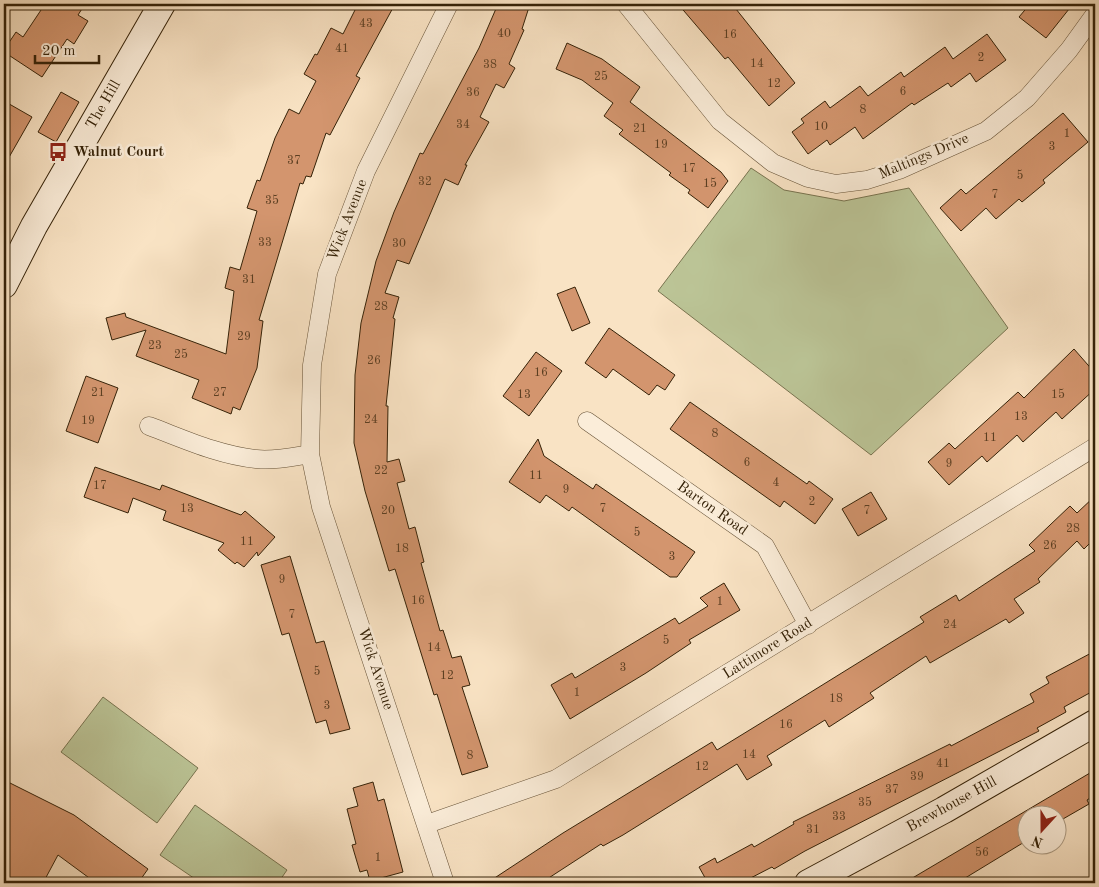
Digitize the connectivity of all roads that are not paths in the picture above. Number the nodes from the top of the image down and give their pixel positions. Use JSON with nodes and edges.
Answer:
{"nodes":[{"id":1,"x":162,"y":4,"type":"edge"},
{"id":2,"x":449,"y":4,"type":"edge"},
{"id":3,"x":626,"y":4,"type":"edge"},
{"id":4,"x":1095,"y":14,"type":"edge"},
{"id":5,"x":4,"y":285,"type":"edge"},
{"id":6,"x":587,"y":421,"type":"dead end"},
{"id":7,"x":149,"y":426,"type":"dead end"},
{"id":8,"x":1095,"y":447,"type":"edge"},
{"id":9,"x":310,"y":454,"type":"junction"},
{"id":10,"x":808,"y":625,"type":"junction"},
{"id":11,"x":1095,"y":724,"type":"edge"},
{"id":12,"x":426,"y":824,"type":"junction"},
{"id":13,"x":445,"y":883,"type":"edge"},
{"id":14,"x":808,"y":883,"type":"edge"}],
"edges":[{"from":1,"to":5,"type":"street","name":"The Hill"},
{"from":2,"to":9,"type":"street","name":"Wick Avenue"},
{"from":3,"to":4,"type":"street","name":"Maltings Drive"},
{"from":6,"to":10,"type":"street","name":"Barton Road"},
{"from":7,"to":9,"type":"street"},
{"from":8,"to":10,"type":"street","name":"Lattimore Road"},
{"from":9,"to":12,"type":"street","name":"Wick Avenue"},
{"from":10,"to":12,"type":"street","name":"Lattimore Road"},
{"from":11,"to":14,"type":"street","name":"Brewhouse Hill"},
{"from":12,"to":13,"type":"street","name":"Wick Avenue"}]}
